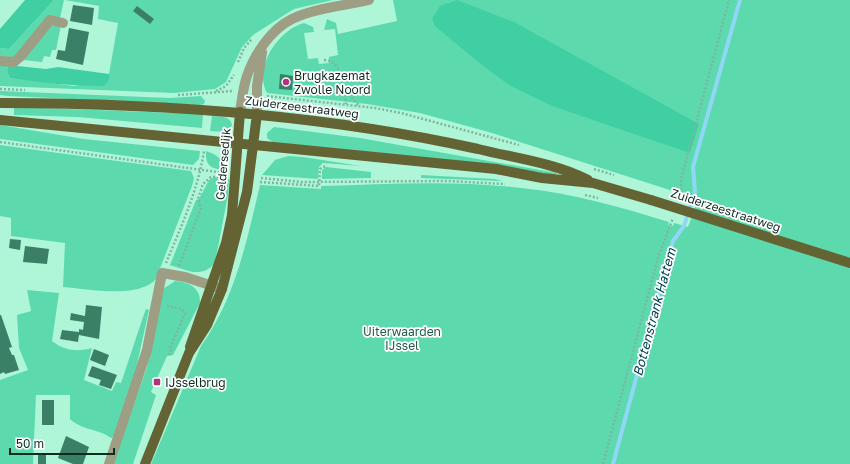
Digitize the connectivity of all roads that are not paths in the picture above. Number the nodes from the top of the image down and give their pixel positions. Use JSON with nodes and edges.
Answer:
{"nodes":[{"id":1,"x":370,"y":0,"type":"edge"},
{"id":2,"x":63,"y":22,"type":"dead end"},
{"id":3,"x":263,"y":47,"type":"junction"},
{"id":4,"x":0,"y":61,"type":"edge"},
{"id":5,"x":0,"y":103,"type":"edge"},
{"id":6,"x":240,"y":112,"type":"junction"},
{"id":7,"x":257,"y":114,"type":"junction"},
{"id":8,"x":0,"y":120,"type":"edge"},
{"id":9,"x":237,"y":144,"type":"junction"},
{"id":10,"x":253,"y":146,"type":"junction"},
{"id":11,"x":593,"y":183,"type":"junction"},
{"id":12,"x":850,"y":263,"type":"edge"},
{"id":13,"x":217,"y":288,"type":"junction"},
{"id":14,"x":109,"y":464,"type":"edge"},
{"id":15,"x":145,"y":464,"type":"edge"}],
"edges":[{"from":1,"to":3,"type":"street","name":"Geldersedijk"},
{"from":2,"to":4,"type":"street"},
{"from":3,"to":6,"type":"street","name":"Geldersedijk"},
{"from":3,"to":7,"type":"street","name":"Geldersedijk"},
{"from":5,"to":6,"type":"main road","name":"Zuiderzeestraatweg"},
{"from":6,"to":7,"type":"main road","name":"Zuiderzeestraatweg"},
{"from":6,"to":9,"type":"main road","name":"Geldersedijk"},
{"from":7,"to":10,"type":"main road","name":"Geldersedijk"},
{"from":7,"to":11,"type":"main road","name":"Zuiderzeestraatweg"},
{"from":8,"to":9,"type":"main road","name":"Zuiderzeestraatweg"},
{"from":9,"to":10,"type":"main road","name":"Zuiderzeestraatweg"},
{"from":9,"to":13,"type":"main road","name":"Geldersedijk"},
{"from":10,"to":11,"type":"main road","name":"Zuiderzeestraatweg"},
{"from":10,"to":13,"type":"main road","name":"Geldersedijk"},
{"from":11,"to":12,"type":"main road","name":"Zuiderzeestraatweg","bridge":true},
{"from":13,"to":14,"type":"street"},
{"from":13,"to":15,"type":"main road","name":"Geldersedijk"}]}
